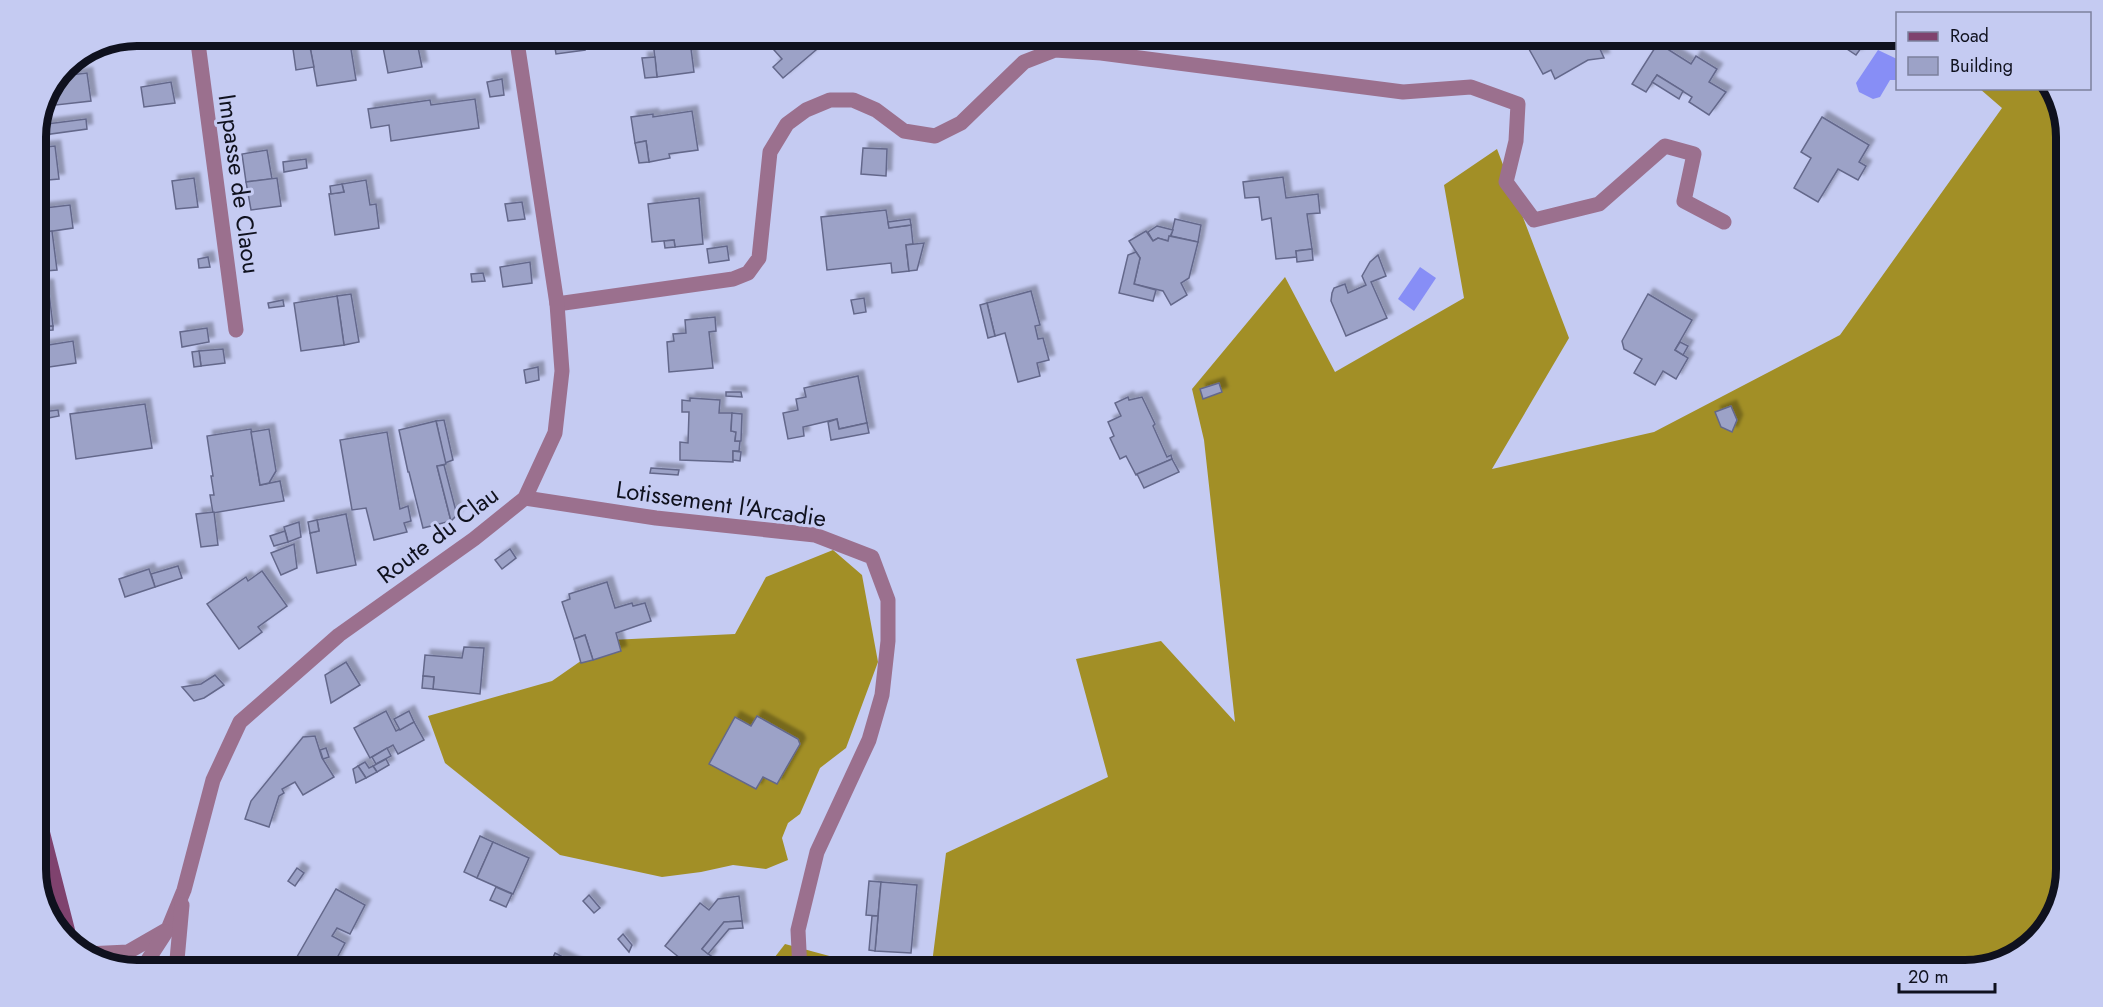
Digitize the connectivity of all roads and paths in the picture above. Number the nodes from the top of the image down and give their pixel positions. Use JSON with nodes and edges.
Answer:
{"nodes":[{"id":1,"x":198,"y":46,"type":"edge"},
{"id":2,"x":518,"y":46,"type":"edge"},
{"id":3,"x":1724,"y":222,"type":"dead end"},
{"id":4,"x":557,"y":304,"type":"junction"},
{"id":5,"x":236,"y":330,"type":"dead end"},
{"id":6,"x":525,"y":498,"type":"junction"},
{"id":7,"x":47,"y":850,"type":"edge"},
{"id":8,"x":184,"y":890,"type":"junction"},
{"id":9,"x":67,"y":927,"type":"edge"},
{"id":10,"x":168,"y":929,"type":"junction"},
{"id":11,"x":102,"y":953,"type":"edge"},
{"id":12,"x":147,"y":961,"type":"edge"},
{"id":13,"x":177,"y":961,"type":"edge"},
{"id":14,"x":800,"y":961,"type":"edge"}],
"edges":[{"from":1,"to":5,"type":"street","name":"Impasse de Claou"},
{"from":2,"to":4,"type":"street","name":"Route du Clau"},
{"from":3,"to":4,"type":"street"},
{"from":4,"to":6,"type":"street","name":"Route du Clau"},
{"from":6,"to":8,"type":"street","name":"Route du Clau"},
{"from":6,"to":14,"type":"street","name":"Lotissement l'Arcadie"},
{"from":7,"to":9,"type":"main road"},
{"from":8,"to":10,"type":"street","name":"Route du Clau"},
{"from":8,"to":13,"type":"street","name":"Route du Clau"},
{"from":10,"to":11,"type":"street"},
{"from":10,"to":12,"type":"street","name":"Route du Clau"}]}
